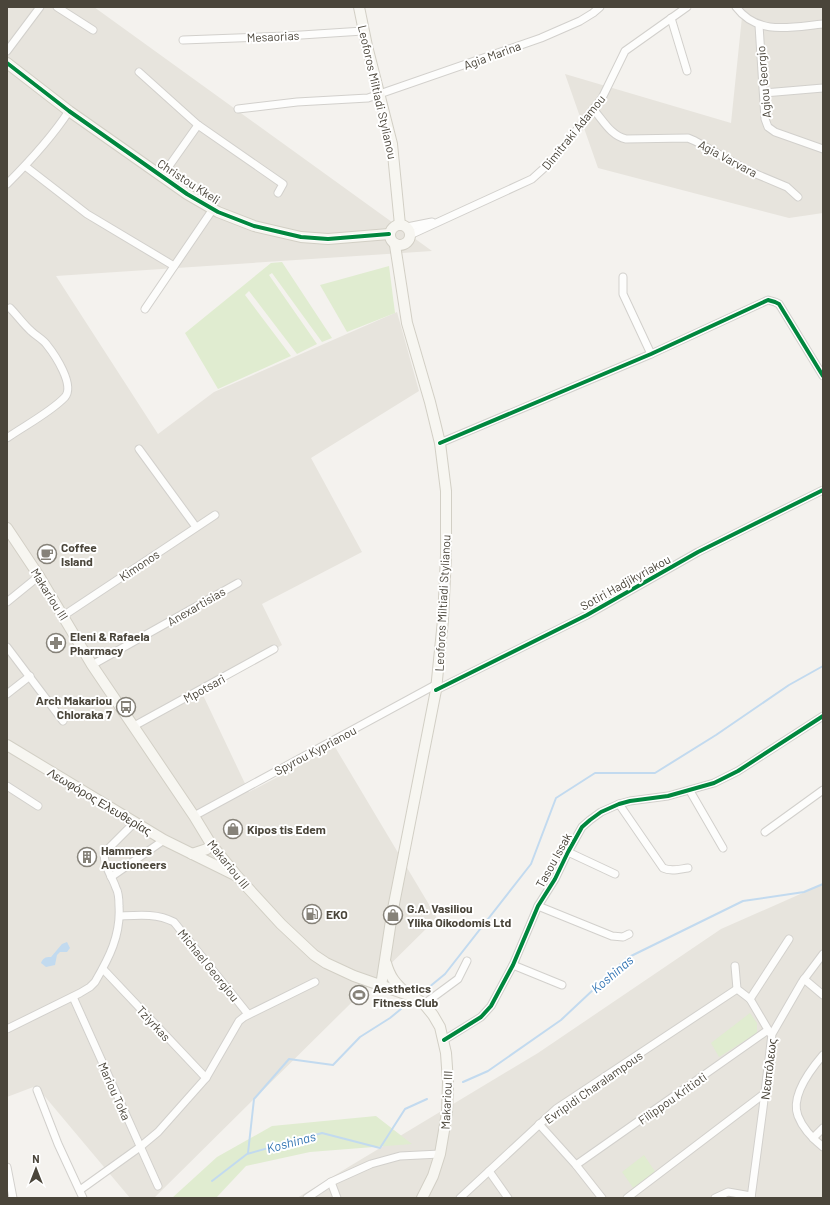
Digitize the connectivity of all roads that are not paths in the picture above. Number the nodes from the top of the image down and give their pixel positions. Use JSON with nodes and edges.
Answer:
{"nodes":[{"id":1,"x":40,"y":7,"type":"edge"},
{"id":2,"x":57,"y":7,"type":"edge"},
{"id":3,"x":358,"y":7,"type":"edge"},
{"id":4,"x":600,"y":7,"type":"edge"},
{"id":5,"x":687,"y":7,"type":"edge"},
{"id":6,"x":736,"y":7,"type":"edge"},
{"id":7,"x":672,"y":18,"type":"junction"},
{"id":8,"x":823,"y":24,"type":"edge"},
{"id":9,"x":759,"y":25,"type":"junction"},
{"id":10,"x":93,"y":30,"type":"dead end"},
{"id":11,"x":363,"y":31,"type":"junction"},
{"id":12,"x":183,"y":40,"type":"dead end"},
{"id":13,"x":7,"y":51,"type":"edge"},
{"id":14,"x":7,"y":63,"type":"edge"},
{"id":15,"x":688,"y":71,"type":"dead end"},
{"id":16,"x":138,"y":72,"type":"dead end"},
{"id":17,"x":823,"y":88,"type":"edge"},
{"id":18,"x":764,"y":92,"type":"junction"},
{"id":19,"x":380,"y":95,"type":"junction"},
{"id":20,"x":238,"y":109,"type":"dead end"},
{"id":21,"x":594,"y":109,"type":"junction"},
{"id":22,"x":69,"y":111,"type":"junction"},
{"id":23,"x":198,"y":125,"type":"junction"},
{"id":24,"x":823,"y":149,"type":"edge"},
{"id":25,"x":24,"y":166,"type":"junction"},
{"id":26,"x":162,"y":176,"type":"junction"},
{"id":27,"x":7,"y":184,"type":"edge"},
{"id":28,"x":278,"y":193,"type":"dead end"},
{"id":29,"x":798,"y":197,"type":"dead end"},
{"id":30,"x":212,"y":209,"type":"junction"},
{"id":31,"x":400,"y":236,"type":"junction"},
{"id":32,"x":174,"y":266,"type":"junction"},
{"id":33,"x":623,"y":277,"type":"dead end"},
{"id":34,"x":10,"y":308,"type":"dead end"},
{"id":35,"x":145,"y":309,"type":"dead end"},
{"id":36,"x":652,"y":354,"type":"junction"},
{"id":37,"x":823,"y":376,"type":"edge"},
{"id":38,"x":7,"y":438,"type":"edge"},
{"id":39,"x":440,"y":443,"type":"junction"},
{"id":40,"x":139,"y":449,"type":"dead end"},
{"id":41,"x":823,"y":490,"type":"edge"},
{"id":42,"x":215,"y":515,"type":"dead end"},
{"id":43,"x":196,"y":527,"type":"junction"},
{"id":44,"x":7,"y":528,"type":"edge"},
{"id":45,"x":39,"y":576,"type":"junction"},
{"id":46,"x":238,"y":583,"type":"dead end"},
{"id":47,"x":7,"y":602,"type":"edge"},
{"id":48,"x":63,"y":616,"type":"junction"},
{"id":49,"x":7,"y":647,"type":"edge"},
{"id":50,"x":274,"y":649,"type":"dead end"},
{"id":51,"x":92,"y":666,"type":"junction"},
{"id":52,"x":30,"y":676,"type":"junction"},
{"id":53,"x":437,"y":687,"type":"junction"},
{"id":54,"x":7,"y":694,"type":"edge"},
{"id":55,"x":823,"y":716,"type":"edge"},
{"id":56,"x":63,"y":721,"type":"dead end"},
{"id":57,"x":134,"y":726,"type":"junction"},
{"id":58,"x":7,"y":745,"type":"edge"},
{"id":59,"x":7,"y":786,"type":"edge"},
{"id":60,"x":823,"y":790,"type":"edge"},
{"id":61,"x":690,"y":791,"type":"junction"},
{"id":62,"x":619,"y":804,"type":"junction"},
{"id":63,"x":38,"y":806,"type":"dead end"},
{"id":64,"x":194,"y":816,"type":"junction"},
{"id":65,"x":134,"y":822,"type":"junction"},
{"id":66,"x":765,"y":832,"type":"dead end"},
{"id":67,"x":164,"y":840,"type":"junction"},
{"id":68,"x":211,"y":844,"type":"junction"},
{"id":69,"x":723,"y":848,"type":"dead end"},
{"id":70,"x":568,"y":852,"type":"junction"},
{"id":71,"x":192,"y":854,"type":"junction"},
{"id":72,"x":688,"y":868,"type":"dead end"},
{"id":73,"x":615,"y":874,"type":"dead end"},
{"id":74,"x":237,"y":876,"type":"junction"},
{"id":75,"x":111,"y":877,"type":"junction"},
{"id":76,"x":538,"y":906,"type":"junction"},
{"id":77,"x":120,"y":916,"type":"junction"},
{"id":78,"x":629,"y":934,"type":"dead end"},
{"id":79,"x":789,"y":939,"type":"dead end"},
{"id":80,"x":823,"y":954,"type":"edge"},
{"id":81,"x":385,"y":959,"type":"junction"},
{"id":82,"x":467,"y":961,"type":"dead end"},
{"id":83,"x":513,"y":965,"type":"junction"},
{"id":84,"x":735,"y":966,"type":"dead end"},
{"id":85,"x":103,"y":969,"type":"junction"},
{"id":86,"x":358,"y":978,"type":"junction"},
{"id":87,"x":804,"y":979,"type":"junction"},
{"id":88,"x":315,"y":982,"type":"dead end"},
{"id":89,"x":562,"y":985,"type":"dead end"},
{"id":90,"x":381,"y":986,"type":"junction"},
{"id":91,"x":737,"y":989,"type":"junction"},
{"id":92,"x":406,"y":994,"type":"junction"},
{"id":93,"x":823,"y":995,"type":"edge"},
{"id":94,"x":73,"y":997,"type":"junction"},
{"id":95,"x":750,"y":999,"type":"junction"},
{"id":96,"x":424,"y":1004,"type":"junction"},
{"id":97,"x":248,"y":1014,"type":"junction"},
{"id":98,"x":7,"y":1029,"type":"edge"},
{"id":99,"x":770,"y":1032,"type":"junction"},
{"id":100,"x":444,"y":1040,"type":"junction"},
{"id":101,"x":823,"y":1055,"type":"edge"},
{"id":102,"x":206,"y":1078,"type":"junction"},
{"id":103,"x":37,"y":1090,"type":"dead end"},
{"id":104,"x":765,"y":1093,"type":"junction"},
{"id":105,"x":539,"y":1124,"type":"junction"},
{"id":106,"x":823,"y":1128,"type":"edge"},
{"id":107,"x":813,"y":1138,"type":"junction"},
{"id":108,"x":140,"y":1147,"type":"junction"},
{"id":109,"x":823,"y":1148,"type":"edge"},
{"id":110,"x":440,"y":1154,"type":"junction"},
{"id":111,"x":576,"y":1165,"type":"junction"},
{"id":112,"x":7,"y":1167,"type":"edge"},
{"id":113,"x":489,"y":1171,"type":"junction"},
{"id":114,"x":331,"y":1182,"type":"junction"},
{"id":115,"x":158,"y":1186,"type":"dead end"},
{"id":116,"x":80,"y":1190,"type":"junction"},
{"id":117,"x":751,"y":1197,"type":"edge"},
{"id":118,"x":13,"y":1198,"type":"edge"},
{"id":119,"x":83,"y":1198,"type":"edge"},
{"id":120,"x":307,"y":1198,"type":"edge"},
{"id":121,"x":337,"y":1198,"type":"edge"},
{"id":122,"x":422,"y":1198,"type":"edge"},
{"id":123,"x":460,"y":1198,"type":"edge"},
{"id":124,"x":508,"y":1198,"type":"edge"},
{"id":125,"x":602,"y":1198,"type":"edge"},
{"id":126,"x":627,"y":1198,"type":"edge"},
{"id":127,"x":715,"y":1198,"type":"edge"}],
"edges":[{"from":1,"to":13,"type":"street"},
{"from":2,"to":10,"type":"street"},
{"from":3,"to":11,"type":"main road","name":"Leoforos Miltiadi Stylianou"},
{"from":4,"to":19,"type":"street","name":"Agia Marina"},
{"from":5,"to":7,"type":"street","name":"Dimitraki Adamou"},
{"from":6,"to":9,"type":"street"},
{"from":7,"to":15,"type":"street"},
{"from":7,"to":21,"type":"street","name":"Dimitraki Adamou"},
{"from":8,"to":9,"type":"street"},
{"from":9,"to":18,"type":"street","name":"Agiou Georgio"},
{"from":11,"to":12,"type":"street","name":"Mesaorias"},
{"from":11,"to":19,"type":"main road","name":"Leoforos Miltiadi Stylianou"},
{"from":14,"to":22,"type":"main road","name":"Christou Kkeli"},
{"from":16,"to":23,"type":"street"},
{"from":17,"to":18,"type":"street"},
{"from":18,"to":24,"type":"street","name":"Agiou Georgio"},
{"from":19,"to":20,"type":"street","name":"Agia Marina"},
{"from":19,"to":31,"type":"main road","name":"Leoforos Miltiadi Stylianou"},
{"from":21,"to":29,"type":"street","name":"Agia Varvara"},
{"from":21,"to":31,"type":"street","name":"Dimitraki Adamou"},
{"from":22,"to":25,"type":"street"},
{"from":22,"to":26,"type":"main road","name":"Christou Kkeli"},
{"from":23,"to":26,"type":"street"},
{"from":23,"to":28,"type":"street"},
{"from":25,"to":27,"type":"street"},
{"from":25,"to":32,"type":"street"},
{"from":26,"to":30,"type":"main road","name":"Christou Kkeli"},
{"from":30,"to":31,"type":"main road","name":"Christou Kkeli"},
{"from":30,"to":32,"type":"street"},
{"from":31,"to":39,"type":"main road","name":"Leoforos Miltiadi Stylianou"},
{"from":32,"to":35,"type":"street"},
{"from":33,"to":36,"type":"street"},
{"from":34,"to":38,"type":"street"},
{"from":36,"to":37,"type":"street"},
{"from":36,"to":39,"type":"street"},
{"from":39,"to":53,"type":"main road","name":"Leoforos Miltiadi Stylianou"},
{"from":40,"to":43,"type":"street"},
{"from":41,"to":53,"type":"street","name":"Sotiri Hadjikyriakou"},
{"from":42,"to":43,"type":"street","name":"Kimonos"},
{"from":43,"to":48,"type":"street","name":"Kimonos"},
{"from":44,"to":45,"type":"main road","name":"Makariou III"},
{"from":45,"to":47,"type":"street"},
{"from":45,"to":48,"type":"main road","name":"Makariou III"},
{"from":46,"to":51,"type":"street","name":"Anexartisias"},
{"from":48,"to":51,"type":"main road","name":"Makariou III"},
{"from":49,"to":52,"type":"street"},
{"from":50,"to":57,"type":"street","name":"Mpotsari"},
{"from":51,"to":57,"type":"main road","name":"Makariou III"},
{"from":52,"to":54,"type":"street"},
{"from":52,"to":56,"type":"street"},
{"from":53,"to":64,"type":"street","name":"Spyrou Kyprianou"},
{"from":53,"to":81,"type":"main road","name":"Leoforos Miltiadi Stylianou"},
{"from":55,"to":61,"type":"street","name":"Tasou Issak"},
{"from":57,"to":64,"type":"main road","name":"Makariou III"},
{"from":58,"to":65,"type":"main road","name":"Λεωφόρος Ελευθερίας"},
{"from":59,"to":63,"type":"street"},
{"from":60,"to":66,"type":"street"},
{"from":61,"to":62,"type":"street","name":"Tasou Issak"},
{"from":61,"to":69,"type":"street"},
{"from":62,"to":70,"type":"street","name":"Tasou Issak"},
{"from":62,"to":72,"type":"street"},
{"from":64,"to":68,"type":"main road","name":"Makariou III"},
{"from":65,"to":67,"type":"main road","name":"Λεωφόρος Ελευθερίας"},
{"from":65,"to":75,"type":"street"},
{"from":67,"to":71,"type":"main road","name":"Λεωφόρος Ελευθερίας"},
{"from":67,"to":75,"type":"street"},
{"from":68,"to":71,"type":"main road"},
{"from":68,"to":74,"type":"main road","name":"Makariou III"},
{"from":70,"to":73,"type":"street"},
{"from":70,"to":76,"type":"street","name":"Tasou Issak"},
{"from":71,"to":74,"type":"main road","name":"Λεωφόρος Ελευθερίας"},
{"from":74,"to":86,"type":"main road","name":"Makariou III"},
{"from":75,"to":77,"type":"street"},
{"from":76,"to":78,"type":"street"},
{"from":76,"to":83,"type":"street","name":"Tasou Issak"},
{"from":77,"to":85,"type":"street"},
{"from":77,"to":97,"type":"street","name":"Michael Georgiou"},
{"from":79,"to":95,"type":"street"},
{"from":80,"to":87,"type":"street","name":"Νεαπόλεως"},
{"from":81,"to":86,"type":"main road"},
{"from":81,"to":90,"type":"main road","name":"Leoforos Miltiadi Stylianou"},
{"from":81,"to":92,"type":"main road"},
{"from":82,"to":96,"type":"street"},
{"from":83,"to":89,"type":"street"},
{"from":83,"to":100,"type":"street","name":"Tasou Issak"},
{"from":84,"to":91,"type":"street"},
{"from":85,"to":94,"type":"street"},
{"from":85,"to":102,"type":"street","name":"Tziyrkas"},
{"from":86,"to":90,"type":"main road","name":"Makariou III"},
{"from":87,"to":93,"type":"street"},
{"from":87,"to":99,"type":"street","name":"Νεαπόλεως"},
{"from":88,"to":97,"type":"street"},
{"from":90,"to":92,"type":"main road","name":"Makariou III"},
{"from":91,"to":95,"type":"street"},
{"from":91,"to":105,"type":"street","name":"Evripidi Charalampous"},
{"from":92,"to":96,"type":"main road","name":"Makariou III"},
{"from":94,"to":98,"type":"street"},
{"from":94,"to":108,"type":"street","name":"Mariou Toka"},
{"from":95,"to":99,"type":"street"},
{"from":96,"to":100,"type":"main road","name":"Makariou III"},
{"from":97,"to":102,"type":"street"},
{"from":99,"to":104,"type":"street","name":"Νεαπόλεως"},
{"from":99,"to":111,"type":"street","name":"Filippou Kritioti"},
{"from":100,"to":110,"type":"main road","name":"Makariou III"},
{"from":101,"to":107,"type":"street"},
{"from":102,"to":108,"type":"street"},
{"from":103,"to":116,"type":"street"},
{"from":104,"to":117,"type":"street","name":"Νεαπόλεως"},
{"from":104,"to":126,"type":"street"},
{"from":105,"to":111,"type":"street"},
{"from":105,"to":113,"type":"street","name":"Evripidi Charalampous"},
{"from":106,"to":107,"type":"street"},
{"from":107,"to":109,"type":"street"},
{"from":108,"to":115,"type":"street","name":"Mariou Toka"},
{"from":108,"to":116,"type":"street"},
{"from":110,"to":114,"type":"street"},
{"from":110,"to":122,"type":"main road","name":"Makariou III"},
{"from":111,"to":125,"type":"street"},
{"from":112,"to":118,"type":"street"},
{"from":113,"to":123,"type":"street","name":"Evripidi Charalampous"},
{"from":113,"to":124,"type":"street"},
{"from":114,"to":120,"type":"street"},
{"from":114,"to":121,"type":"street"},
{"from":116,"to":119,"type":"street"},
{"from":117,"to":127,"type":"street"}]}
